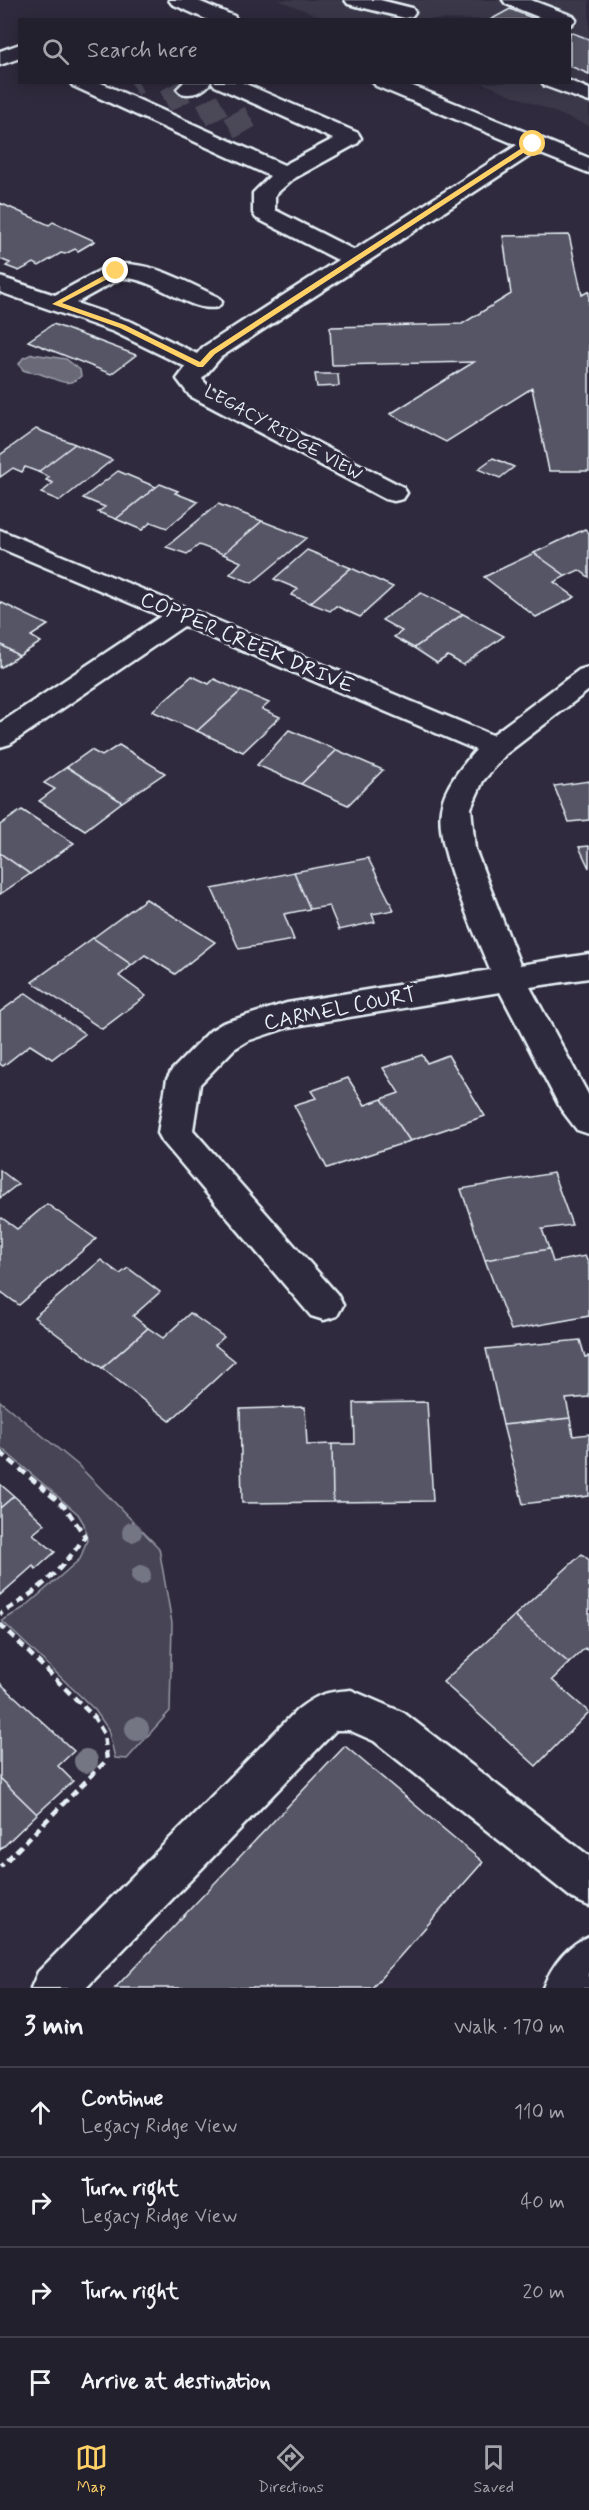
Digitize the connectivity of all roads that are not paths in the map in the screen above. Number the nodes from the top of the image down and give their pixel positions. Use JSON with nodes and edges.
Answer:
{"nodes":[{"id":1,"x":179,"y":0,"type":"edge"},
{"id":2,"x":355,"y":0,"type":"edge"},
{"id":3,"x":513,"y":0,"type":"edge"},
{"id":4,"x":405,"y":12,"type":"edge"},
{"id":5,"x":566,"y":15,"type":"edge"},
{"id":6,"x":222,"y":18,"type":"edge"},
{"id":7,"x":589,"y":28,"type":"edge"},
{"id":8,"x":85,"y":84,"type":"edge"},
{"id":9,"x":388,"y":84,"type":"edge"},
{"id":10,"x":557,"y":84,"type":"edge"},
{"id":11,"x":132,"y":86,"type":"tunnel mouth"},
{"id":12,"x":223,"y":93,"type":"tunnel mouth"},
{"id":13,"x":589,"y":96,"type":"edge"},
{"id":14,"x":111,"y":97,"type":"junction"},
{"id":15,"x":165,"y":100,"type":"tunnel mouth"},
{"id":16,"x":273,"y":104,"type":"junction"},
{"id":17,"x":145,"y":111,"type":"junction"},
{"id":18,"x":202,"y":115,"type":"tunnel mouth"},
{"id":19,"x":251,"y":116,"type":"tunnel mouth"},
{"id":20,"x":180,"y":127,"type":"junction"},
{"id":21,"x":230,"y":128,"type":"tunnel mouth"},
{"id":22,"x":209,"y":140,"type":"junction"},
{"id":23,"x":533,"y":144,"type":"junction"},
{"id":24,"x":589,"y":166,"type":"edge"},
{"id":25,"x":285,"y":174,"type":"junction"},
{"id":26,"x":355,"y":259,"type":"junction"},
{"id":27,"x":0,"y":284,"type":"edge"},
{"id":28,"x":210,"y":302,"type":"dead end"},
{"id":29,"x":56,"y":304,"type":"junction"},
{"id":30,"x":201,"y":365,"type":"junction"},
{"id":31,"x":394,"y":493,"type":"dead end"},
{"id":32,"x":0,"y":538,"type":"edge"},
{"id":33,"x":180,"y":616,"type":"junction"},
{"id":34,"x":589,"y":676,"type":"edge"},
{"id":35,"x":0,"y":737,"type":"edge"},
{"id":36,"x":495,"y":747,"type":"junction"},
{"id":37,"x":589,"y":966,"type":"edge"},
{"id":38,"x":509,"y":978,"type":"junction"},
{"id":39,"x":589,"y":1121,"type":"edge"},
{"id":40,"x":324,"y":1305,"type":"dead end"},
{"id":41,"x":589,"y":1884,"type":"edge"},
{"id":42,"x":54,"y":1988,"type":"edge"}],
"edges":[{"from":1,"to":6,"type":"street"},
{"from":2,"to":4,"type":"street"},
{"from":3,"to":5,"type":"street"},
{"from":5,"to":7,"type":"street"},
{"from":8,"to":14,"type":"street"},
{"from":9,"to":23,"type":"street"},
{"from":10,"to":13,"type":"street"},
{"from":11,"to":14,"type":"street"},
{"from":12,"to":16,"type":"street"},
{"from":14,"to":17,"type":"street"},
{"from":15,"to":17,"type":"street"},
{"from":16,"to":19,"type":"street"},
{"from":16,"to":25,"type":"street"},
{"from":17,"to":20,"type":"street"},
{"from":18,"to":20,"type":"street"},
{"from":20,"to":22,"type":"street"},
{"from":21,"to":22,"type":"street"},
{"from":22,"to":25,"type":"street"},
{"from":23,"to":24,"type":"street"},
{"from":23,"to":26,"type":"street","name":"LEGACY RIDGE VIEW"},
{"from":25,"to":26,"type":"street"},
{"from":26,"to":30,"type":"street","name":"LEGACY RIDGE VIEW"},
{"from":27,"to":29,"type":"street","name":"LEGACY RIDGE VIEW"},
{"from":28,"to":29,"type":"street"},
{"from":29,"to":30,"type":"street","name":"LEGACY RIDGE VIEW"},
{"from":30,"to":31,"type":"street","name":"LEGACY RIDGE VIEW"},
{"from":32,"to":33,"type":"street","name":"COPPER CREEK DRIVE"},
{"from":33,"to":35,"type":"street"},
{"from":33,"to":36,"type":"street","name":"COPPER CREEK DRIVE"},
{"from":34,"to":36,"type":"street"},
{"from":36,"to":38,"type":"street"},
{"from":37,"to":38,"type":"street"},
{"from":38,"to":39,"type":"street"},
{"from":38,"to":40,"type":"street","name":"CARMEL COURT"},
{"from":41,"to":42,"type":"street"}]}
